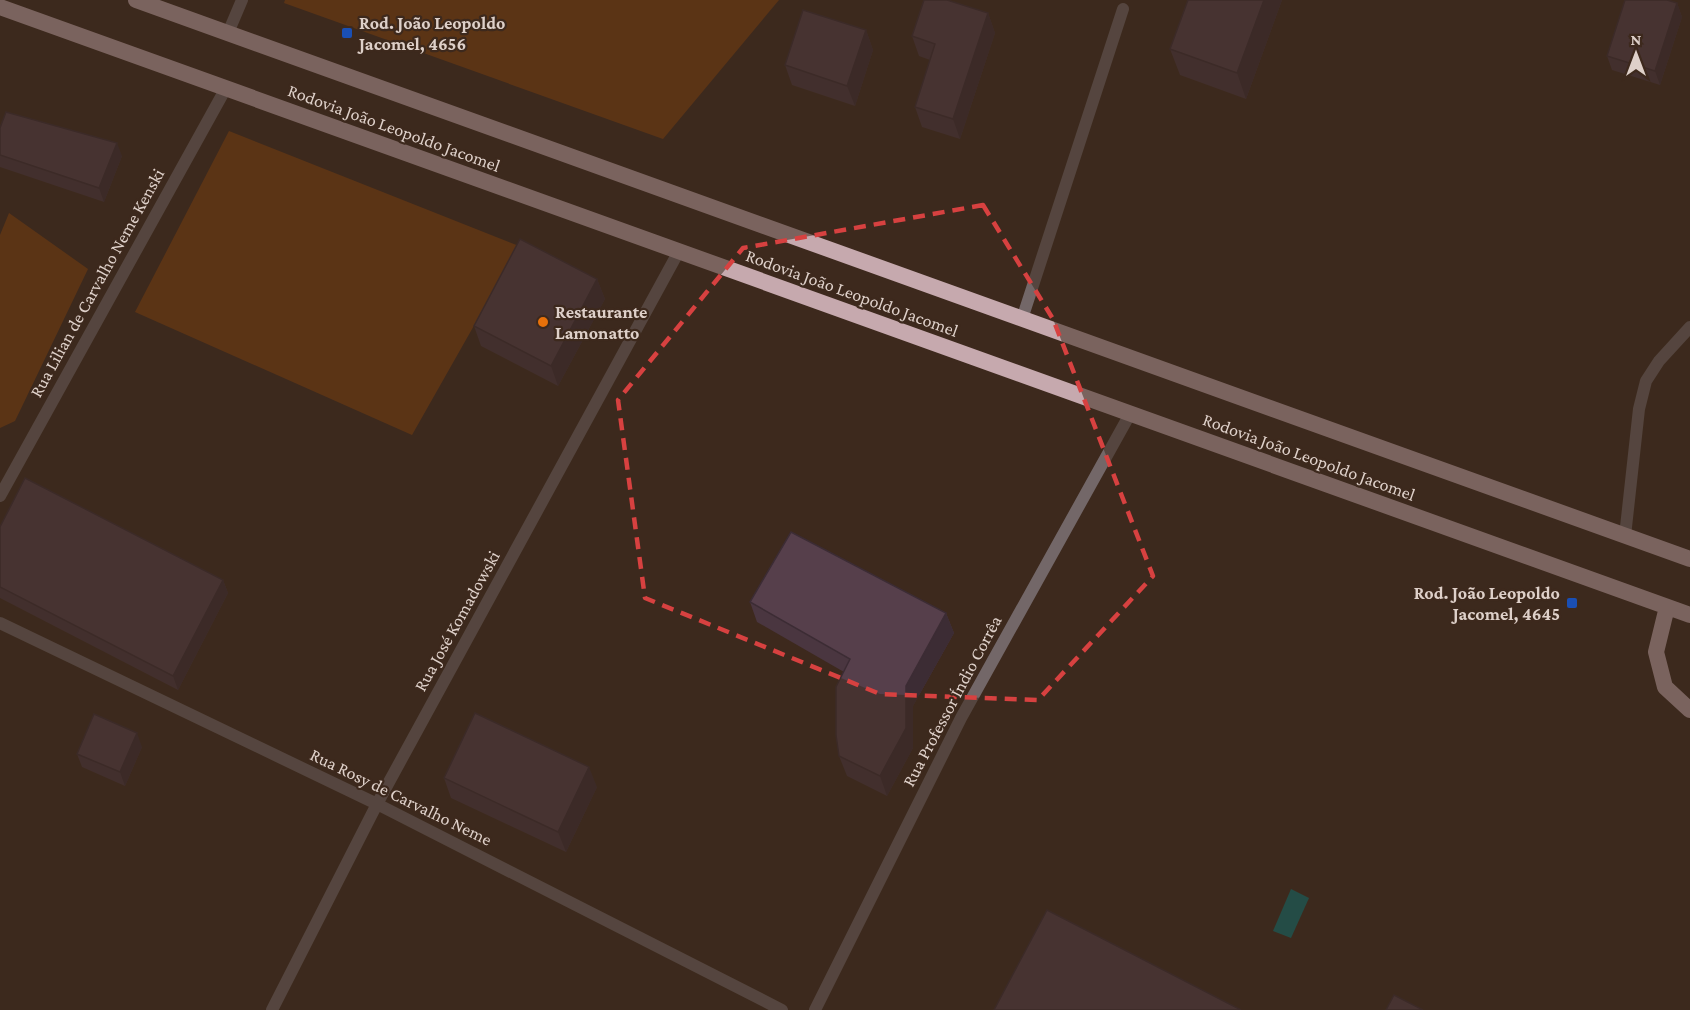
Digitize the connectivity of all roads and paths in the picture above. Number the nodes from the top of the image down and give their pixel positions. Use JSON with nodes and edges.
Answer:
{"nodes":[{"id":1,"x":136,"y":0,"type":"edge"},
{"id":2,"x":242,"y":0,"type":"edge"},
{"id":3,"x":0,"y":7,"type":"edge"},
{"id":4,"x":1123,"y":9,"type":"dead end"},
{"id":5,"x":228,"y":33,"type":"junction"},
{"id":6,"x":226,"y":88,"type":"junction"},
{"id":7,"x":679,"y":251,"type":"junction"},
{"id":8,"x":1022,"y":319,"type":"junction"},
{"id":9,"x":1690,"y":327,"type":"edge"},
{"id":10,"x":1130,"y":414,"type":"junction"},
{"id":11,"x":0,"y":496,"type":"edge"},
{"id":12,"x":1625,"y":536,"type":"junction"},
{"id":13,"x":1690,"y":559,"type":"edge"},
{"id":14,"x":1667,"y":607,"type":"junction"},
{"id":15,"x":1690,"y":615,"type":"edge"},
{"id":16,"x":0,"y":624,"type":"edge"},
{"id":17,"x":1690,"y":710,"type":"edge"},
{"id":18,"x":377,"y":804,"type":"junction"},
{"id":19,"x":272,"y":1010,"type":"edge"},
{"id":20,"x":782,"y":1010,"type":"edge"},
{"id":21,"x":815,"y":1010,"type":"edge"}],
"edges":[{"from":1,"to":5,"type":"highway","name":"Rodovia João Leopoldo Jacomel"},
{"from":2,"to":5,"type":"street"},
{"from":3,"to":6,"type":"highway","name":"Rodovia João Leopoldo Jacomel"},
{"from":4,"to":8,"type":"street"},
{"from":5,"to":8,"type":"highway","name":"Rodovia João Leopoldo Jacomel"},
{"from":6,"to":7,"type":"highway","name":"Rodovia João Leopoldo Jacomel"},
{"from":6,"to":11,"type":"street","name":"Rua Lilian de Carvalho Neme Kenski"},
{"from":7,"to":10,"type":"highway","name":"Rodovia João Leopoldo Jacomel"},
{"from":7,"to":18,"type":"street","name":"Rua José Komadowski"},
{"from":8,"to":12,"type":"highway","name":"Rodovia João Leopoldo Jacomel"},
{"from":9,"to":12,"type":"street"},
{"from":10,"to":14,"type":"highway","name":"Rodovia João Leopoldo Jacomel"},
{"from":10,"to":21,"type":"street","name":"Rua Professor Índio Corrêa"},
{"from":12,"to":13,"type":"highway","name":"Rodovia João Leopoldo Jacomel"},
{"from":14,"to":15,"type":"highway","name":"Rodovia João Leopoldo Jacomel"},
{"from":14,"to":17,"type":"highway"},
{"from":16,"to":18,"type":"street","name":"Rua Rosy de Carvalho Neme"},
{"from":18,"to":19,"type":"street","name":"Rua José Komadowski"},
{"from":18,"to":20,"type":"street","name":"Rua Rosy de Carvalho Neme"}]}
